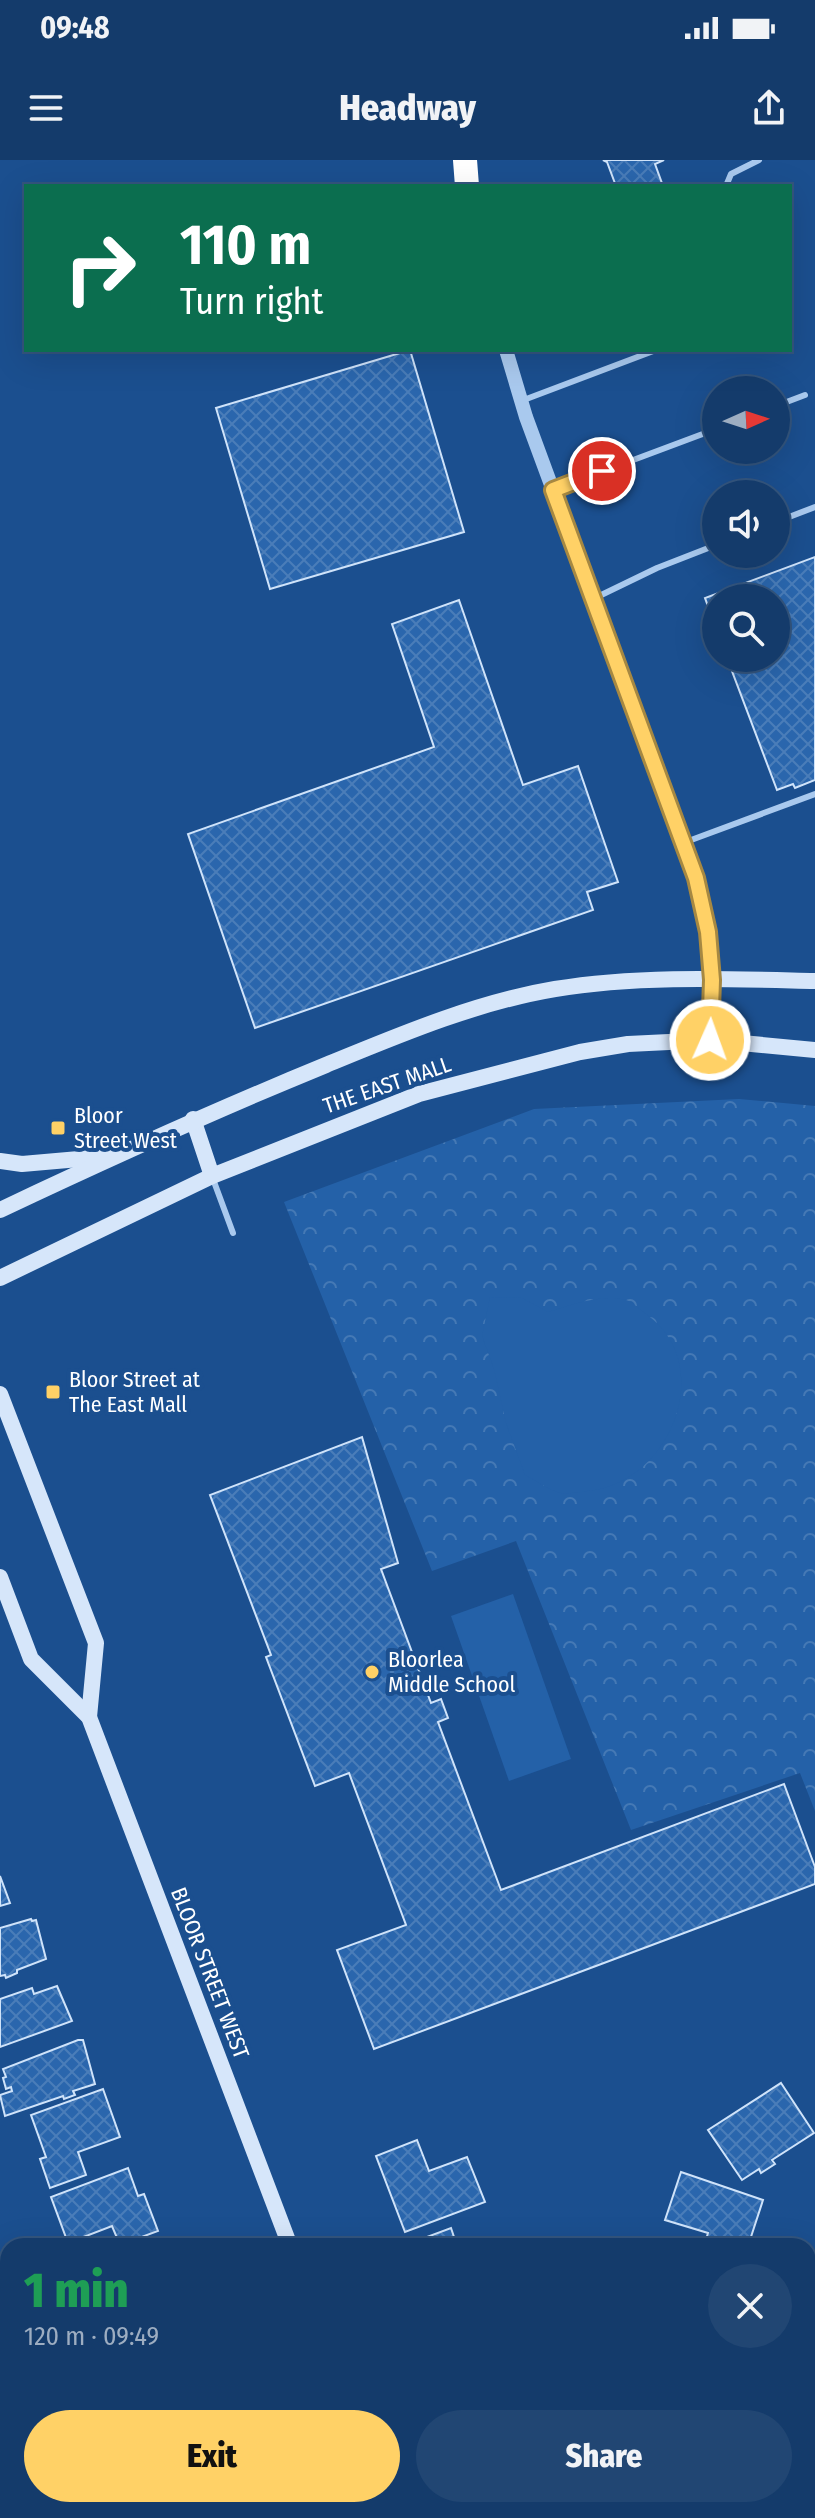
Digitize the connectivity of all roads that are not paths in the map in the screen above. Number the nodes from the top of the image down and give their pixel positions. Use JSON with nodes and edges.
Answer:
{"nodes":[{"id":1,"x":465,"y":160,"type":"edge"},
{"id":2,"x":759,"y":160,"type":"edge"},
{"id":3,"x":467,"y":184,"type":"edge"},
{"id":4,"x":727,"y":184,"type":"edge"},
{"id":5,"x":507,"y":352,"type":"edge"},
{"id":6,"x":651,"y":352,"type":"edge"},
{"id":7,"x":805,"y":395,"type":"dead end"},
{"id":8,"x":521,"y":401,"type":"junction"},
{"id":9,"x":790,"y":401,"type":"edge"},
{"id":10,"x":702,"y":434,"type":"edge"},
{"id":11,"x":553,"y":490,"type":"junction"},
{"id":12,"x":815,"y":507,"type":"edge"},
{"id":13,"x":790,"y":517,"type":"edge"},
{"id":14,"x":702,"y":550,"type":"edge"},
{"id":15,"x":593,"y":599,"type":"junction"},
{"id":16,"x":815,"y":794,"type":"edge"},
{"id":17,"x":683,"y":843,"type":"junction"},
{"id":18,"x":712,"y":980,"type":"junction"},
{"id":19,"x":815,"y":981,"type":"edge"},
{"id":20,"x":710,"y":1040,"type":"junction"},
{"id":21,"x":815,"y":1050,"type":"edge"},
{"id":22,"x":193,"y":1119,"type":"junction"},
{"id":23,"x":116,"y":1155,"type":"junction"},
{"id":24,"x":0,"y":1161,"type":"edge"},
{"id":25,"x":212,"y":1176,"type":"junction"},
{"id":26,"x":0,"y":1210,"type":"edge"},
{"id":27,"x":233,"y":1233,"type":"dead end"},
{"id":28,"x":0,"y":1278,"type":"edge"},
{"id":29,"x":0,"y":1394,"type":"edge"},
{"id":30,"x":0,"y":1577,"type":"edge"},
{"id":31,"x":89,"y":1717,"type":"junction"},
{"id":32,"x":287,"y":2238,"type":"edge"}],
"edges":[{"from":1,"to":3,"type":"highway"},
{"from":2,"to":4,"type":"lane"},
{"from":5,"to":8,"type":"street"},
{"from":6,"to":8,"type":"lane"},
{"from":7,"to":9,"type":"lane"},
{"from":8,"to":11,"type":"street"},
{"from":10,"to":11,"type":"lane"},
{"from":11,"to":15,"type":"street"},
{"from":12,"to":13,"type":"lane"},
{"from":14,"to":15,"type":"lane"},
{"from":15,"to":17,"type":"street"},
{"from":16,"to":17,"type":"lane"},
{"from":17,"to":18,"type":"street"},
{"from":18,"to":19,"type":"main road","name":"THE EAST MALL"},
{"from":18,"to":20,"type":"street"},
{"from":18,"to":22,"type":"main road","name":"THE EAST MALL"},
{"from":20,"to":21,"type":"main road","name":"THE EAST MALL"},
{"from":20,"to":25,"type":"main road","name":"THE EAST MALL"},
{"from":22,"to":23,"type":"main road","name":"THE EAST MALL"},
{"from":22,"to":25,"type":"main road"},
{"from":23,"to":24,"type":"main road"},
{"from":23,"to":26,"type":"main road","name":"THE EAST MALL"},
{"from":25,"to":27,"type":"lane"},
{"from":25,"to":28,"type":"main road","name":"THE EAST MALL"},
{"from":29,"to":31,"type":"main road","name":"BLOOR STREET WEST"},
{"from":30,"to":31,"type":"main road","name":"BLOOR STREET WEST"},
{"from":31,"to":32,"type":"main road","name":"BLOOR STREET WEST"}]}
